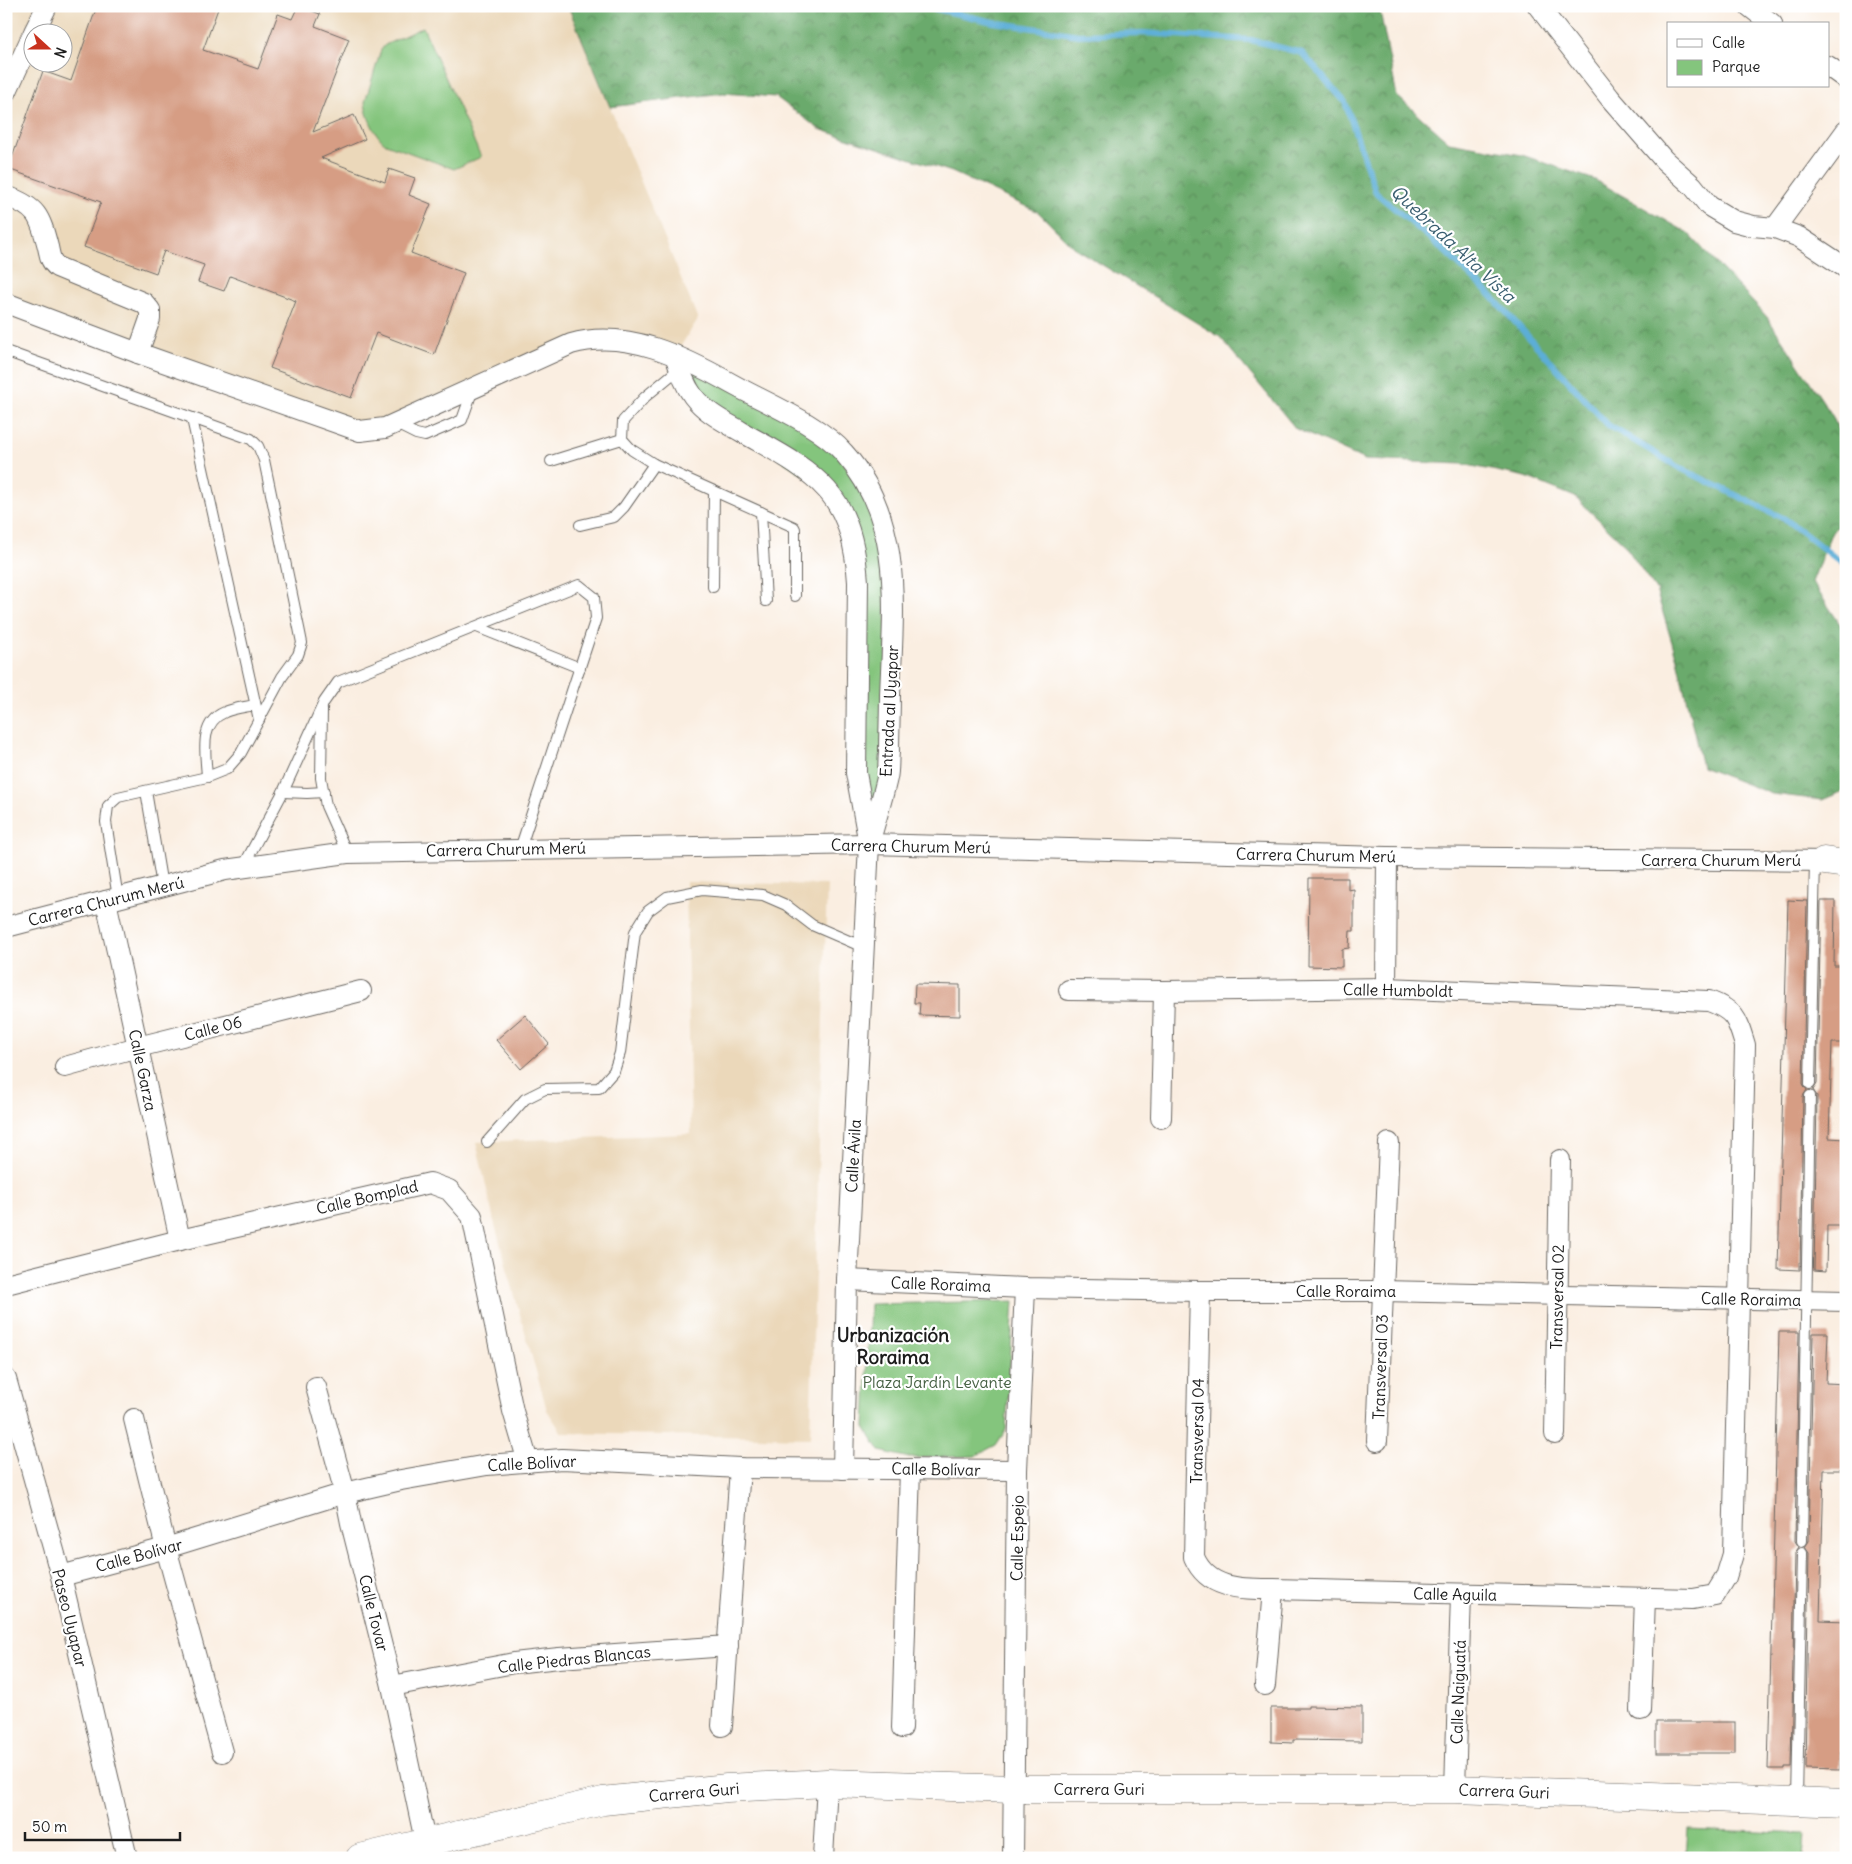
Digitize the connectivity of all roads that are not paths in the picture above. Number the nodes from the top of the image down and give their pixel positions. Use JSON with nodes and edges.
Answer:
{"nodes":[{"id":1,"x":48,"y":6,"type":"edge"},
{"id":2,"x":1538,"y":6,"type":"edge"},
{"id":3,"x":1749,"y":6,"type":"edge"},
{"id":4,"x":39,"y":22,"type":"edge"},
{"id":5,"x":1769,"y":22,"type":"edge"},
{"id":6,"x":22,"y":58,"type":"edge"},
{"id":7,"x":1830,"y":67,"type":"edge"},
{"id":8,"x":1846,"y":79,"type":"edge"},
{"id":9,"x":6,"y":93,"type":"edge"},
{"id":10,"x":1846,"y":131,"type":"edge"},
{"id":11,"x":6,"y":196,"type":"edge"},
{"id":12,"x":1775,"y":228,"type":"junction"},
{"id":13,"x":1846,"y":268,"type":"edge"},
{"id":14,"x":6,"y":303,"type":"edge"},
{"id":15,"x":8,"y":352,"type":"dead end"},
{"id":16,"x":138,"y":353,"type":"junction"},
{"id":17,"x":677,"y":361,"type":"junction"},
{"id":18,"x":192,"y":419,"type":"junction"},
{"id":19,"x":622,"y":439,"type":"junction"},
{"id":20,"x":551,"y":461,"type":"dead end"},
{"id":21,"x":654,"y":464,"type":"junction"},
{"id":22,"x":714,"y":491,"type":"junction"},
{"id":23,"x":761,"y":512,"type":"junction"},
{"id":24,"x":580,"y":525,"type":"dead end"},
{"id":25,"x":713,"y":587,"type":"dead end"},
{"id":26,"x":795,"y":596,"type":"dead end"},
{"id":27,"x":766,"y":601,"type":"dead end"},
{"id":28,"x":476,"y":626,"type":"junction"},
{"id":29,"x":580,"y":668,"type":"junction"},
{"id":30,"x":255,"y":705,"type":"junction"},
{"id":31,"x":322,"y":706,"type":"junction"},
{"id":32,"x":259,"y":720,"type":"junction"},
{"id":33,"x":207,"y":778,"type":"junction"},
{"id":34,"x":146,"y":791,"type":"junction"},
{"id":35,"x":283,"y":792,"type":"junction"},
{"id":36,"x":324,"y":792,"type":"junction"},
{"id":37,"x":868,"y":844,"type":"junction"},
{"id":38,"x":520,"y":849,"type":"junction"},
{"id":39,"x":347,"y":853,"type":"junction"},
{"id":40,"x":1387,"y":857,"type":"junction"},
{"id":41,"x":1833,"y":862,"type":"edge"},
{"id":42,"x":243,"y":868,"type":"junction"},
{"id":43,"x":162,"y":886,"type":"junction"},
{"id":44,"x":112,"y":899,"type":"junction"},
{"id":45,"x":6,"y":927,"type":"edge"},
{"id":46,"x":863,"y":947,"type":"junction"},
{"id":47,"x":1386,"y":988,"type":"junction"},
{"id":48,"x":1069,"y":990,"type":"dead end"},
{"id":49,"x":361,"y":991,"type":"dead end"},
{"id":50,"x":1164,"y":991,"type":"junction"},
{"id":51,"x":138,"y":1046,"type":"junction"},
{"id":52,"x":65,"y":1067,"type":"dead end"},
{"id":53,"x":1810,"y":1084,"type":"dead end"},
{"id":54,"x":1810,"y":1096,"type":"dead end"},
{"id":55,"x":1161,"y":1118,"type":"dead end"},
{"id":56,"x":488,"y":1142,"type":"dead end"},
{"id":57,"x":1389,"y":1143,"type":"dead end"},
{"id":58,"x":1560,"y":1160,"type":"dead end"},
{"id":59,"x":180,"y":1240,"type":"junction"},
{"id":60,"x":847,"y":1280,"type":"junction"},
{"id":61,"x":6,"y":1284,"type":"edge"},
{"id":62,"x":1025,"y":1288,"type":"junction"},
{"id":63,"x":1200,"y":1291,"type":"junction"},
{"id":64,"x":1382,"y":1291,"type":"junction"},
{"id":65,"x":1557,"y":1294,"type":"junction"},
{"id":66,"x":1738,"y":1300,"type":"junction"},
{"id":67,"x":1806,"y":1300,"type":"junction"},
{"id":68,"x":1846,"y":1301,"type":"edge"},
{"id":69,"x":6,"y":1379,"type":"edge"},
{"id":70,"x":316,"y":1386,"type":"dead end"},
{"id":71,"x":134,"y":1419,"type":"dead end"},
{"id":72,"x":1555,"y":1434,"type":"dead end"},
{"id":73,"x":1377,"y":1441,"type":"dead end"},
{"id":74,"x":528,"y":1462,"type":"junction"},
{"id":75,"x":740,"y":1468,"type":"junction"},
{"id":76,"x":843,"y":1468,"type":"junction"},
{"id":77,"x":910,"y":1469,"type":"junction"},
{"id":78,"x":1017,"y":1470,"type":"junction"},
{"id":79,"x":345,"y":1494,"type":"junction"},
{"id":80,"x":1802,"y":1540,"type":"dead end"},
{"id":81,"x":166,"y":1548,"type":"junction"},
{"id":82,"x":1802,"y":1553,"type":"dead end"},
{"id":83,"x":1199,"y":1570,"type":"joint"},
{"id":84,"x":61,"y":1576,"type":"junction"},
{"id":85,"x":1273,"y":1590,"type":"junction"},
{"id":86,"x":1461,"y":1594,"type":"junction"},
{"id":87,"x":1645,"y":1598,"type":"junction"},
{"id":88,"x":728,"y":1646,"type":"junction"},
{"id":89,"x":1265,"y":1685,"type":"dead end"},
{"id":90,"x":392,"y":1686,"type":"junction"},
{"id":91,"x":1641,"y":1710,"type":"dead end"},
{"id":92,"x":722,"y":1726,"type":"dead end"},
{"id":93,"x":902,"y":1728,"type":"dead end"},
{"id":94,"x":222,"y":1752,"type":"dead end"},
{"id":95,"x":827,"y":1783,"type":"junction"},
{"id":96,"x":1014,"y":1789,"type":"junction"},
{"id":97,"x":1455,"y":1790,"type":"junction"},
{"id":98,"x":1797,"y":1801,"type":"junction"},
{"id":99,"x":1846,"y":1803,"type":"edge"},
{"id":100,"x":425,"y":1841,"type":"junction"},
{"id":101,"x":127,"y":1858,"type":"edge"},
{"id":102,"x":360,"y":1858,"type":"edge"},
{"id":103,"x":822,"y":1858,"type":"edge"},
{"id":104,"x":1013,"y":1858,"type":"edge"}],
"edges":[{"from":1,"to":4,"type":"street"},
{"from":2,"to":12,"type":"street"},
{"from":3,"to":5,"type":"street"},
{"from":6,"to":9,"type":"street"},
{"from":7,"to":8,"type":"street"},
{"from":10,"to":12,"type":"street"},
{"from":11,"to":16,"type":"street"},
{"from":12,"to":13,"type":"street"},
{"from":14,"to":16,"type":"street"},
{"from":15,"to":18,"type":"lane"},
{"from":16,"to":17,"type":"street"},
{"from":17,"to":19,"type":"lane"},
{"from":17,"to":37,"type":"street","name":"Entrada al Uyapar"},
{"from":17,"to":37,"type":"street","name":"Entrada al Uyapar"},
{"from":18,"to":30,"type":"lane"},
{"from":18,"to":32,"type":"lane"},
{"from":19,"to":20,"type":"lane"},
{"from":19,"to":21,"type":"lane"},
{"from":21,"to":22,"type":"lane"},
{"from":21,"to":24,"type":"lane"},
{"from":22,"to":23,"type":"lane"},
{"from":22,"to":25,"type":"lane"},
{"from":23,"to":26,"type":"lane"},
{"from":23,"to":27,"type":"lane"},
{"from":28,"to":29,"type":"lane"},
{"from":28,"to":29,"type":"lane"},
{"from":28,"to":31,"type":"lane"},
{"from":29,"to":38,"type":"lane"},
{"from":30,"to":32,"type":"lane"},
{"from":30,"to":33,"type":"lane"},
{"from":31,"to":35,"type":"lane"},
{"from":31,"to":36,"type":"lane"},
{"from":32,"to":33,"type":"lane"},
{"from":33,"to":34,"type":"lane"},
{"from":34,"to":43,"type":"lane"},
{"from":34,"to":44,"type":"lane"},
{"from":35,"to":36,"type":"lane"},
{"from":35,"to":42,"type":"lane"},
{"from":36,"to":39,"type":"lane"},
{"from":37,"to":38,"type":"street","name":"Carrera Churum Merú"},
{"from":37,"to":40,"type":"street","name":"Carrera Churum Merú"},
{"from":37,"to":46,"type":"street","name":"Calle Ávila"},
{"from":38,"to":39,"type":"street","name":"Carrera Churum Merú"},
{"from":39,"to":42,"type":"street","name":"Carrera Churum Merú"},
{"from":40,"to":41,"type":"street","name":"Carrera Churum Merú"},
{"from":40,"to":47,"type":"street"},
{"from":41,"to":53,"type":"lane"},
{"from":42,"to":43,"type":"street","name":"Carrera Churum Merú"},
{"from":43,"to":44,"type":"street","name":"Carrera Churum Merú"},
{"from":44,"to":45,"type":"street","name":"Carrera Churum Merú"},
{"from":44,"to":51,"type":"street","name":"Calle Garza"},
{"from":46,"to":56,"type":"lane"},
{"from":46,"to":60,"type":"street","name":"Calle Ávila"},
{"from":47,"to":50,"type":"street","name":"Calle Humboldt"},
{"from":47,"to":66,"type":"street","name":"Calle Humboldt"},
{"from":48,"to":50,"type":"street","name":"Calle Humboldt"},
{"from":49,"to":51,"type":"street","name":"Calle 06"},
{"from":50,"to":55,"type":"street"},
{"from":51,"to":52,"type":"street","name":"Calle 06"},
{"from":51,"to":59,"type":"street","name":"Calle Garza"},
{"from":54,"to":67,"type":"lane"},
{"from":57,"to":64,"type":"street","name":"Transversal 03"},
{"from":58,"to":65,"type":"street","name":"Transversal 02"},
{"from":59,"to":61,"type":"street","name":"Calle Bomplad"},
{"from":59,"to":74,"type":"street","name":"Calle Bomplad"},
{"from":60,"to":62,"type":"street","name":"Calle Roraima"},
{"from":60,"to":76,"type":"street","name":"Calle Ávila"},
{"from":62,"to":63,"type":"street","name":"Calle Roraima"},
{"from":62,"to":78,"type":"street","name":"Calle Espejo"},
{"from":63,"to":64,"type":"street","name":"Calle Roraima"},
{"from":63,"to":83,"type":"street","name":"Transversal 04"},
{"from":64,"to":65,"type":"street","name":"Calle Roraima"},
{"from":64,"to":73,"type":"street","name":"Transversal 03"},
{"from":65,"to":66,"type":"street","name":"Calle Roraima"},
{"from":65,"to":72,"type":"street","name":"Transversal 02"},
{"from":66,"to":67,"type":"street","name":"Calle Roraima"},
{"from":66,"to":87,"type":"street","name":"Calle Aguila"},
{"from":67,"to":68,"type":"street","name":"Calle Roraima"},
{"from":67,"to":80,"type":"lane"},
{"from":69,"to":84,"type":"street","name":"Paseo Uyapar"},
{"from":70,"to":79,"type":"street","name":"Calle Tovar"},
{"from":71,"to":81,"type":"street"},
{"from":74,"to":75,"type":"street","name":"Calle Bolívar"},
{"from":74,"to":79,"type":"street","name":"Calle Bolívar"},
{"from":75,"to":76,"type":"street","name":"Calle Bolívar"},
{"from":75,"to":88,"type":"street"},
{"from":76,"to":77,"type":"street","name":"Calle Bolívar"},
{"from":77,"to":78,"type":"street","name":"Calle Bolívar"},
{"from":77,"to":93,"type":"street"},
{"from":78,"to":96,"type":"street","name":"Calle Espejo"},
{"from":79,"to":81,"type":"street","name":"Calle Bolívar"},
{"from":79,"to":90,"type":"street","name":"Calle Tovar"},
{"from":81,"to":84,"type":"street","name":"Calle Bolívar"},
{"from":81,"to":94,"type":"street"},
{"from":82,"to":98,"type":"lane"},
{"from":83,"to":85,"type":"street","name":"Calle Aguila"},
{"from":84,"to":101,"type":"street","name":"Paseo Uyapar"},
{"from":85,"to":86,"type":"street","name":"Calle Aguila"},
{"from":85,"to":89,"type":"street"},
{"from":86,"to":87,"type":"street","name":"Calle Aguila"},
{"from":86,"to":97,"type":"street","name":"Calle Naiguatá"},
{"from":87,"to":91,"type":"street"},
{"from":88,"to":90,"type":"street","name":"Calle Piedras Blancas"},
{"from":88,"to":92,"type":"street"},
{"from":90,"to":100,"type":"street","name":"Calle Tovar"},
{"from":95,"to":96,"type":"street","name":"Carrera Guri"},
{"from":95,"to":100,"type":"street","name":"Carrera Guri"},
{"from":95,"to":103,"type":"street"},
{"from":96,"to":97,"type":"street","name":"Carrera Guri"},
{"from":96,"to":104,"type":"street","name":"Calle Espejo"},
{"from":97,"to":98,"type":"street","name":"Carrera Guri"},
{"from":98,"to":99,"type":"street","name":"Carrera Guri"},
{"from":100,"to":102,"type":"street","name":"Carrera Guri"}]}
